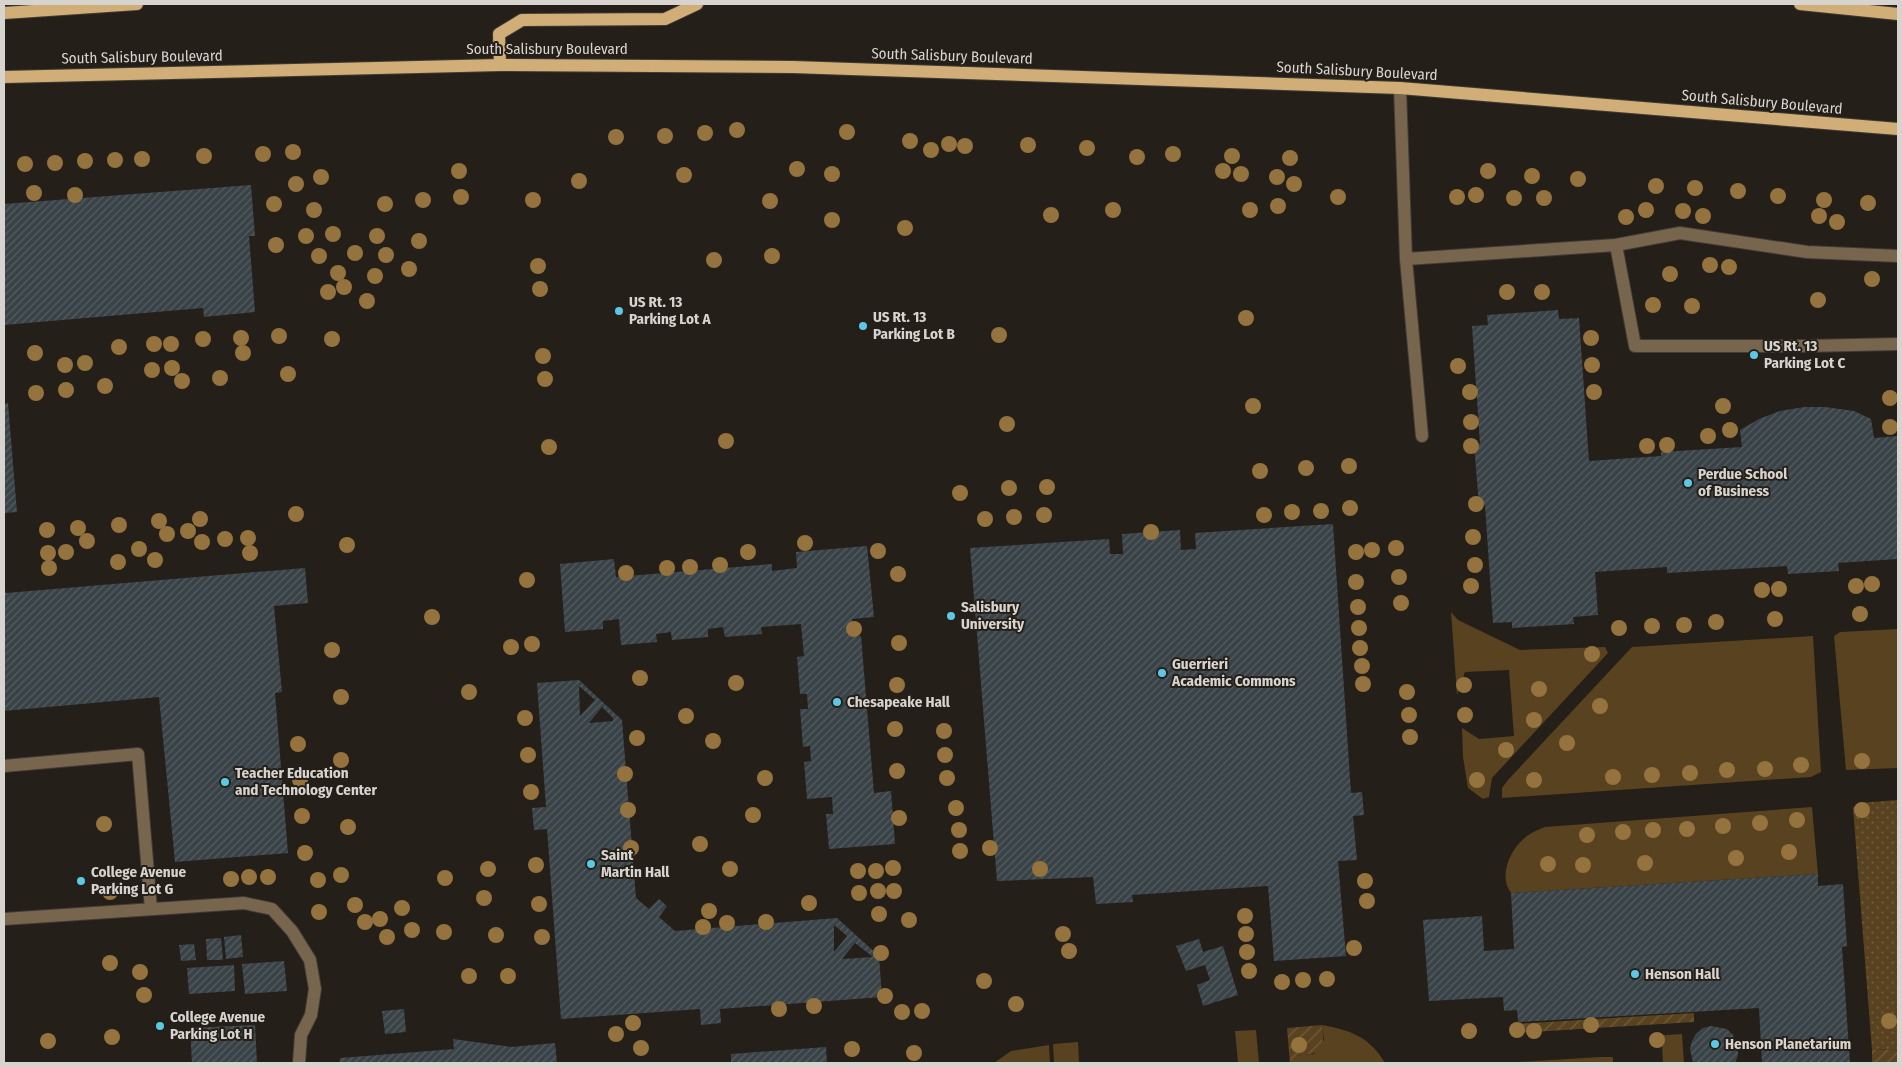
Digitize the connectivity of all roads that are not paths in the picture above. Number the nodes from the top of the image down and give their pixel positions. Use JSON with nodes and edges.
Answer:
{"nodes":[{"id":1,"x":137,"y":4,"type":"edge"},
{"id":2,"x":697,"y":4,"type":"edge"},
{"id":3,"x":1800,"y":4,"type":"edge"},
{"id":4,"x":41,"y":7,"type":"edge"},
{"id":5,"x":4,"y":13,"type":"edge"},
{"id":6,"x":1898,"y":14,"type":"edge"},
{"id":7,"x":500,"y":65,"type":"junction"},
{"id":8,"x":4,"y":77,"type":"edge"},
{"id":9,"x":1400,"y":88,"type":"junction"},
{"id":10,"x":1898,"y":129,"type":"edge"},
{"id":11,"x":1616,"y":245,"type":"junction"},
{"id":12,"x":1898,"y":256,"type":"edge"},
{"id":13,"x":1406,"y":259,"type":"junction"},
{"id":14,"x":1898,"y":344,"type":"edge"},
{"id":15,"x":1422,"y":436,"type":"dead end"},
{"id":16,"x":4,"y":766,"type":"edge"},
{"id":17,"x":151,"y":909,"type":"junction"},
{"id":18,"x":4,"y":919,"type":"edge"},
{"id":19,"x":299,"y":1063,"type":"edge"}],
"edges":[{"from":1,"to":4,"type":"main road"},
{"from":2,"to":7,"type":"main road"},
{"from":3,"to":6,"type":"main road"},
{"from":4,"to":5,"type":"main road"},
{"from":7,"to":8,"type":"main road","name":"South Salisbury Boulevard"},
{"from":7,"to":9,"type":"main road","name":"South Salisbury Boulevard"},
{"from":9,"to":10,"type":"main road","name":"South Salisbury Boulevard"},
{"from":9,"to":13,"type":"lane"},
{"from":11,"to":12,"type":"lane"},
{"from":11,"to":13,"type":"lane"},
{"from":11,"to":14,"type":"lane"},
{"from":13,"to":15,"type":"lane"},
{"from":16,"to":17,"type":"lane"},
{"from":17,"to":18,"type":"lane"},
{"from":17,"to":19,"type":"lane"}]}
